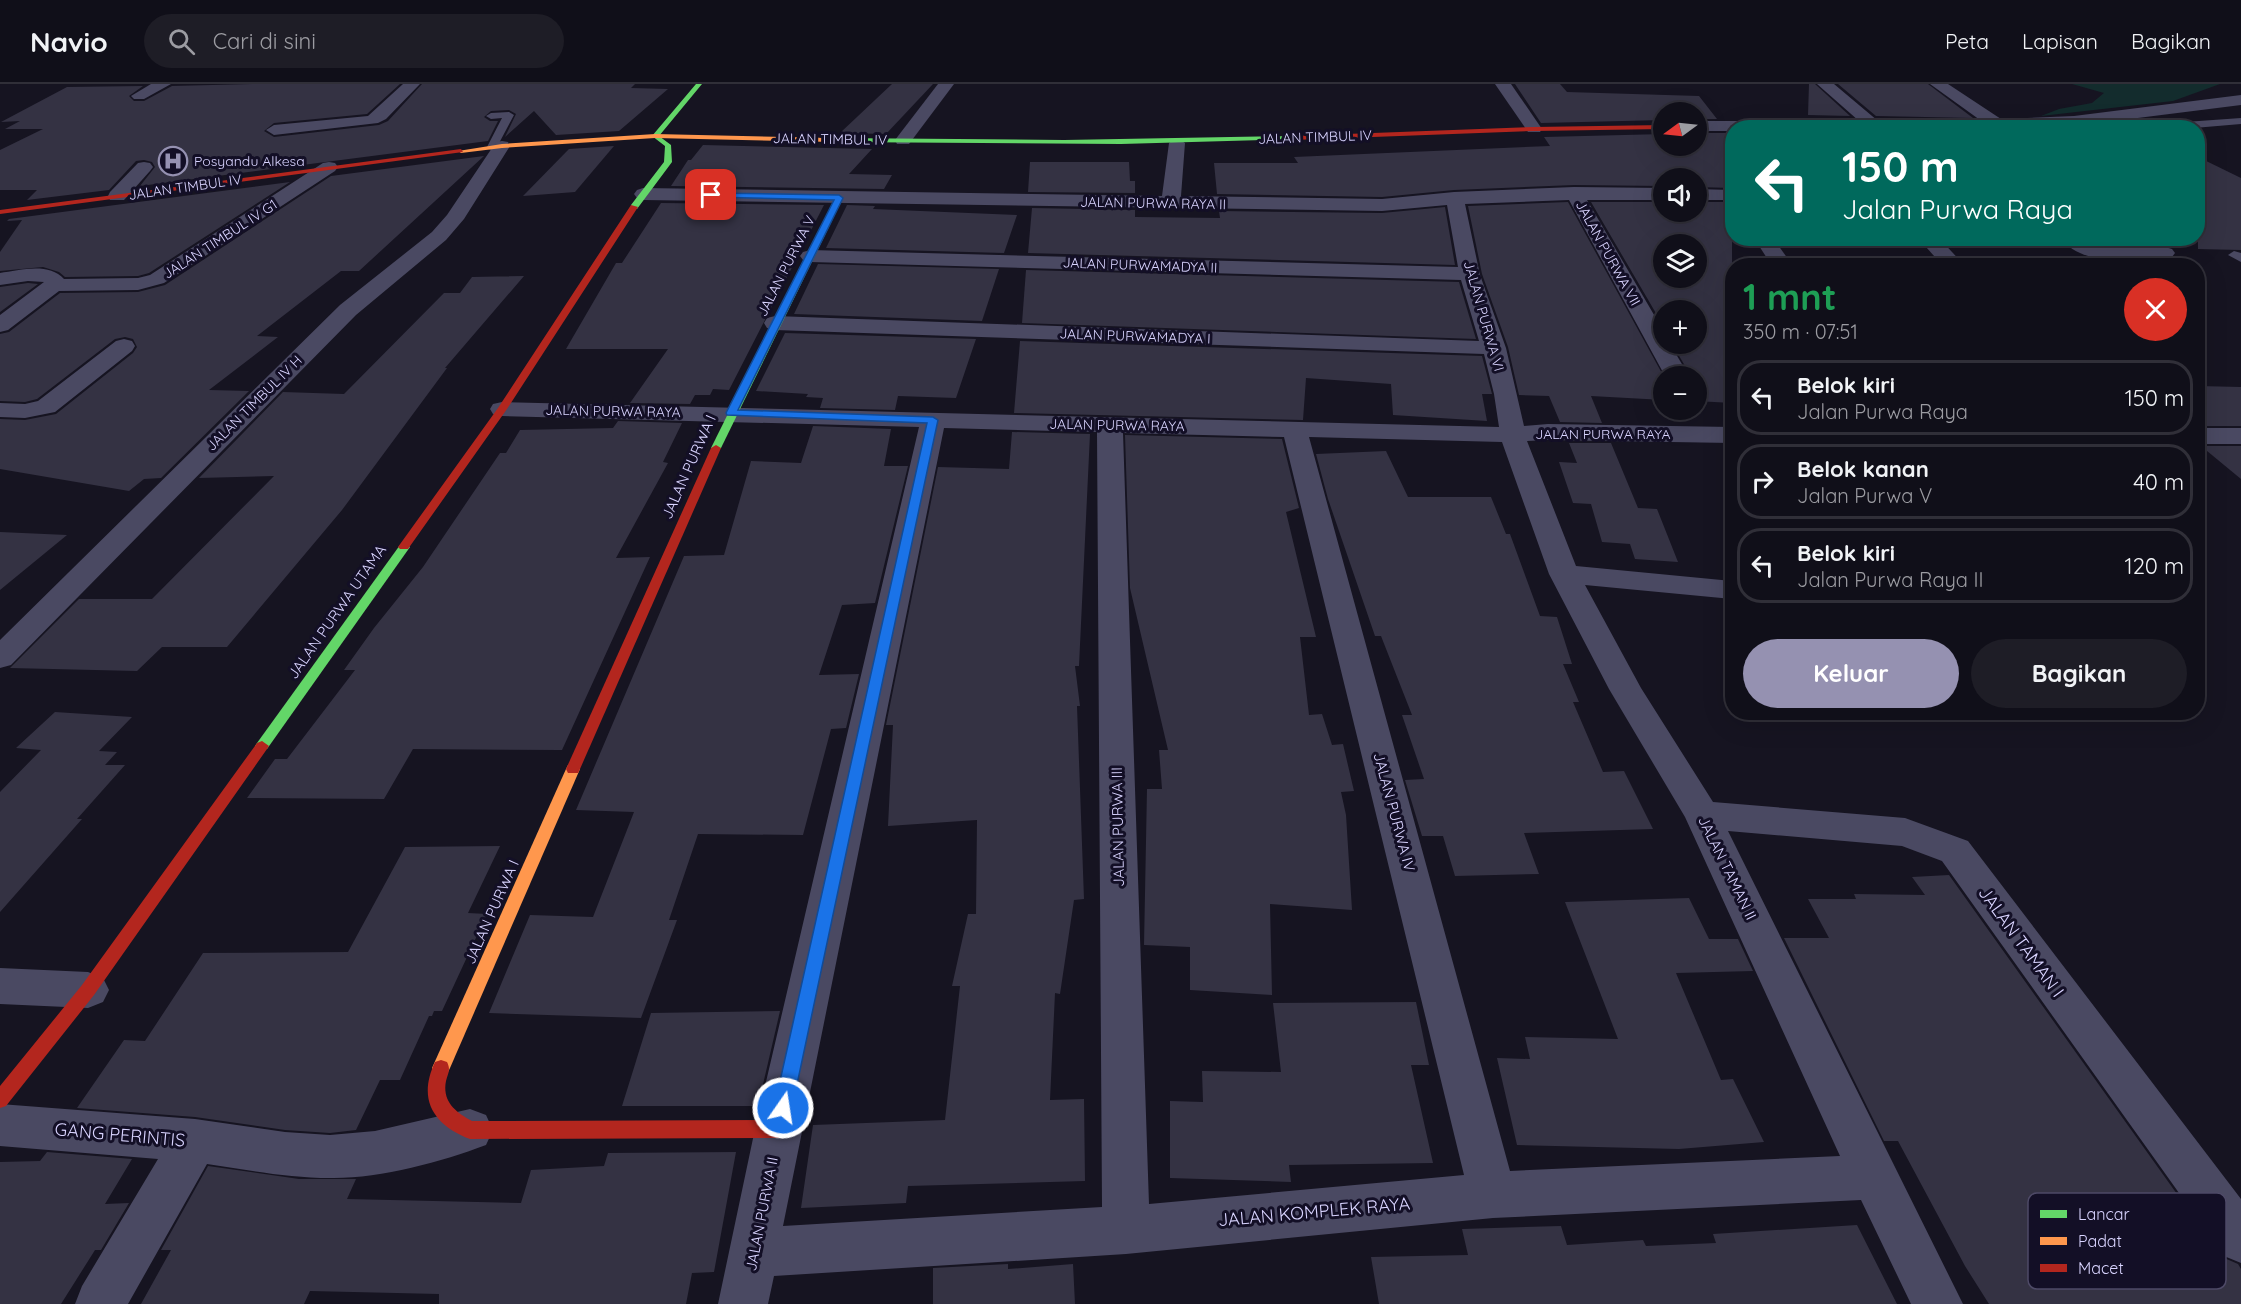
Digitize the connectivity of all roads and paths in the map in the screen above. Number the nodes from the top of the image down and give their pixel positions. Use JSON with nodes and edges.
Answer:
{"nodes":[{"id":1,"x":163,"y":84,"type":"edge"},
{"id":2,"x":412,"y":84,"type":"edge"},
{"id":3,"x":699,"y":84,"type":"edge"},
{"id":4,"x":946,"y":84,"type":"edge"},
{"id":5,"x":1503,"y":84,"type":"edge"},
{"id":6,"x":1825,"y":84,"type":"edge"},
{"id":7,"x":1938,"y":84,"type":"edge"},
{"id":8,"x":139,"y":96,"type":"dead end"},
{"id":9,"x":2241,"y":100,"type":"edge"},
{"id":10,"x":491,"y":116,"type":"dead end"},
{"id":11,"x":1867,"y":120,"type":"edge"},
{"id":12,"x":1993,"y":120,"type":"edge"},
{"id":13,"x":2082,"y":120,"type":"edge"},
{"id":14,"x":2241,"y":121,"type":"edge"},
{"id":15,"x":2205,"y":124,"type":"edge"},
{"id":16,"x":1707,"y":126,"type":"edge"},
{"id":17,"x":1725,"y":126,"type":"edge"},
{"id":18,"x":1653,"y":127,"type":"edge"},
{"id":19,"x":1534,"y":129,"type":"junction"},
{"id":20,"x":274,"y":130,"type":"dead end"},
{"id":21,"x":655,"y":136,"type":"junction"},
{"id":22,"x":903,"y":140,"type":"junction"},
{"id":23,"x":1176,"y":143,"type":"junction"},
{"id":24,"x":497,"y":147,"type":"junction"},
{"id":25,"x":144,"y":167,"type":"dead end"},
{"id":26,"x":328,"y":167,"type":"junction"},
{"id":27,"x":1574,"y":193,"type":"junction"},
{"id":28,"x":643,"y":194,"type":"junction"},
{"id":29,"x":1653,"y":194,"type":"edge"},
{"id":30,"x":1707,"y":194,"type":"edge"},
{"id":31,"x":1725,"y":195,"type":"edge"},
{"id":32,"x":117,"y":196,"type":"junction"},
{"id":33,"x":839,"y":198,"type":"junction"},
{"id":34,"x":1171,"y":203,"type":"junction"},
{"id":35,"x":1457,"y":207,"type":"junction"},
{"id":36,"x":0,"y":212,"type":"edge"},
{"id":37,"x":1935,"y":246,"type":"edge"},
{"id":38,"x":2081,"y":246,"type":"edge"},
{"id":39,"x":2165,"y":253,"type":"dead end"},
{"id":40,"x":810,"y":256,"type":"junction"},
{"id":41,"x":1947,"y":258,"type":"edge"},
{"id":42,"x":1470,"y":274,"type":"junction"},
{"id":43,"x":0,"y":279,"type":"edge"},
{"id":44,"x":54,"y":285,"type":"junction"},
{"id":45,"x":775,"y":323,"type":"junction"},
{"id":46,"x":0,"y":325,"type":"edge"},
{"id":47,"x":124,"y":346,"type":"dead end"},
{"id":48,"x":1494,"y":348,"type":"junction"},
{"id":49,"x":1671,"y":366,"type":"edge"},
{"id":50,"x":502,"y":409,"type":"junction"},
{"id":51,"x":0,"y":410,"type":"edge"},
{"id":52,"x":731,"y":413,"type":"junction"},
{"id":53,"x":933,"y":420,"type":"junction"},
{"id":54,"x":1706,"y":420,"type":"edge"},
{"id":55,"x":1110,"y":425,"type":"junction"},
{"id":56,"x":1294,"y":428,"type":"junction"},
{"id":57,"x":1512,"y":435,"type":"junction"},
{"id":58,"x":1721,"y":435,"type":"edge"},
{"id":59,"x":2205,"y":436,"type":"edge"},
{"id":60,"x":2241,"y":436,"type":"edge"},
{"id":61,"x":1564,"y":573,"type":"junction"},
{"id":62,"x":1725,"y":589,"type":"edge"},
{"id":63,"x":0,"y":658,"type":"edge"},
{"id":64,"x":1702,"y":815,"type":"junction"},
{"id":65,"x":0,"y":986,"type":"edge"},
{"id":66,"x":88,"y":990,"type":"junction"},
{"id":67,"x":0,"y":1100,"type":"edge"},
{"id":68,"x":0,"y":1125,"type":"edge"},
{"id":69,"x":778,"y":1129,"type":"junction"},
{"id":70,"x":470,"y":1130,"type":"junction"},
{"id":71,"x":195,"y":1141,"type":"junction"},
{"id":72,"x":1874,"y":1177,"type":"junction"},
{"id":73,"x":2207,"y":1193,"type":"edge"},
{"id":74,"x":1493,"y":1195,"type":"junction"},
{"id":75,"x":2226,"y":1219,"type":"edge"},
{"id":76,"x":1126,"y":1230,"type":"junction"},
{"id":77,"x":2241,"y":1239,"type":"edge"},
{"id":78,"x":755,"y":1252,"type":"junction"},
{"id":79,"x":100,"y":1304,"type":"edge"},
{"id":80,"x":744,"y":1304,"type":"edge"},
{"id":81,"x":1938,"y":1304,"type":"edge"}],
"edges":[{"from":1,"to":8,"type":"street"},
{"from":2,"to":20,"type":"street"},
{"from":3,"to":21,"type":"street"},
{"from":4,"to":22,"type":"street"},
{"from":5,"to":19,"type":"street"},
{"from":6,"to":11,"type":"street"},
{"from":7,"to":12,"type":"street"},
{"from":9,"to":13,"type":"street"},
{"from":10,"to":24,"type":"lane"},
{"from":14,"to":15,"type":"lane"},
{"from":16,"to":17,"type":"street"},
{"from":18,"to":19,"type":"street","name":"JALAN TIMBUL IV"},
{"from":19,"to":23,"type":"street","name":"JALAN TIMBUL IV"},
{"from":21,"to":22,"type":"street","name":"JALAN TIMBUL IV"},
{"from":21,"to":24,"type":"street","name":"JALAN TIMBUL IV"},
{"from":21,"to":28,"type":"street","name":"JALAN PURWA UTAMA"},
{"from":22,"to":23,"type":"street","name":"JALAN TIMBUL IV"},
{"from":23,"to":34,"type":"street"},
{"from":24,"to":26,"type":"street","name":"JALAN TIMBUL IV"},
{"from":24,"to":63,"type":"street","name":"JALAN TIMBUL IV H"},
{"from":25,"to":32,"type":"street"},
{"from":26,"to":32,"type":"street","name":"JALAN TIMBUL IV"},
{"from":26,"to":44,"type":"street","name":"JALAN TIMBUL IV G1"},
{"from":27,"to":29,"type":"street"},
{"from":27,"to":35,"type":"street"},
{"from":27,"to":49,"type":"street","name":"JALAN PURWA VII"},
{"from":28,"to":33,"type":"street","name":"JALAN PURWA RAYA II"},
{"from":28,"to":50,"type":"street","name":"JALAN PURWA UTAMA"},
{"from":30,"to":31,"type":"street"},
{"from":32,"to":36,"type":"street","name":"JALAN TIMBUL IV"},
{"from":33,"to":34,"type":"street","name":"JALAN PURWA RAYA II"},
{"from":33,"to":40,"type":"street","name":"JALAN PURWA V"},
{"from":34,"to":35,"type":"street","name":"JALAN PURWA RAYA II"},
{"from":35,"to":42,"type":"street","name":"JALAN PURWA VI"},
{"from":37,"to":41,"type":"street"},
{"from":38,"to":39,"type":"street"},
{"from":40,"to":42,"type":"street","name":"JALAN PURWAMADYA II"},
{"from":40,"to":45,"type":"street","name":"JALAN PURWA V"},
{"from":42,"to":48,"type":"street","name":"JALAN PURWA VI"},
{"from":43,"to":44,"type":"street","name":"JALAN TIMBUL IV G1"},
{"from":44,"to":46,"type":"street"},
{"from":45,"to":48,"type":"street","name":"JALAN PURWAMADYA I"},
{"from":45,"to":52,"type":"street","name":"JALAN PURWA V"},
{"from":47,"to":51,"type":"street"},
{"from":48,"to":57,"type":"street","name":"JALAN PURWA VI"},
{"from":50,"to":52,"type":"street","name":"JALAN PURWA RAYA"},
{"from":50,"to":66,"type":"street","name":"JALAN PURWA UTAMA"},
{"from":52,"to":53,"type":"street","name":"JALAN PURWA RAYA"},
{"from":52,"to":70,"type":"street","name":"JALAN PURWA I"},
{"from":53,"to":55,"type":"street","name":"JALAN PURWA RAYA"},
{"from":53,"to":69,"type":"street","name":"JALAN PURWA II"},
{"from":54,"to":58,"type":"street"},
{"from":55,"to":56,"type":"street","name":"JALAN PURWA RAYA"},
{"from":55,"to":76,"type":"street","name":"JALAN PURWA III"},
{"from":56,"to":57,"type":"street","name":"JALAN PURWA RAYA"},
{"from":56,"to":74,"type":"street","name":"JALAN PURWA IV"},
{"from":57,"to":58,"type":"street","name":"JALAN PURWA RAYA"},
{"from":57,"to":61,"type":"street","name":"JALAN TAMAN II"},
{"from":59,"to":60,"type":"street"},
{"from":61,"to":62,"type":"street"},
{"from":61,"to":64,"type":"street","name":"JALAN TAMAN II"},
{"from":64,"to":72,"type":"street","name":"JALAN TAMAN II"},
{"from":64,"to":73,"type":"street","name":"JALAN TAMAN I"},
{"from":65,"to":66,"type":"street"},
{"from":66,"to":67,"type":"street","name":"JALAN PURWA UTAMA"},
{"from":68,"to":71,"type":"street","name":"GANG PERINTIS"},
{"from":69,"to":70,"type":"street"},
{"from":69,"to":78,"type":"street","name":"JALAN PURWA II"},
{"from":70,"to":71,"type":"street"},
{"from":71,"to":79,"type":"street","name":"GANG PERINTIS"},
{"from":72,"to":74,"type":"street","name":"JALAN KOMPLEK RAYA"},
{"from":72,"to":81,"type":"street","name":"JALAN TAMAN II"},
{"from":74,"to":76,"type":"street","name":"JALAN KOMPLEK RAYA"},
{"from":75,"to":77,"type":"street","name":"JALAN TAMAN I"},
{"from":76,"to":78,"type":"street","name":"JALAN KOMPLEK RAYA"},
{"from":78,"to":80,"type":"street","name":"JALAN PURWA II"}]}
